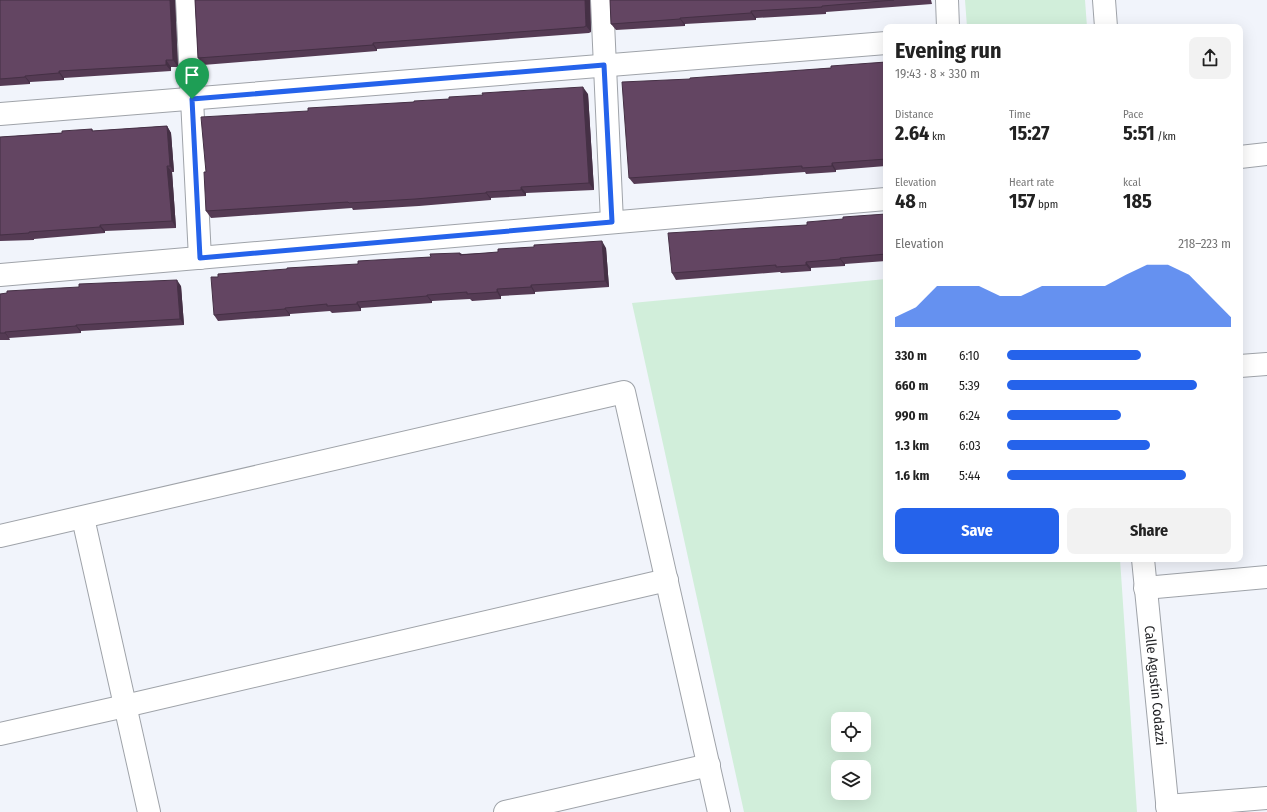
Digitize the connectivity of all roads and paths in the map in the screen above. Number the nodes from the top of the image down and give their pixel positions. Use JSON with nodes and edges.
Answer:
{"nodes":[{"id":1,"x":188,"y":0,"type":"edge"},
{"id":2,"x":602,"y":0,"type":"edge"},
{"id":3,"x":947,"y":0,"type":"edge"},
{"id":4,"x":1104,"y":0,"type":"edge"},
{"id":5,"x":948,"y":24,"type":"edge"},
{"id":6,"x":1106,"y":24,"type":"edge"},
{"id":7,"x":883,"y":43,"type":"edge"},
{"id":8,"x":604,"y":65,"type":"junction"},
{"id":9,"x":192,"y":99,"type":"junction"},
{"id":10,"x":0,"y":114,"type":"edge"},
{"id":11,"x":1267,"y":154,"type":"edge"},
{"id":12,"x":1243,"y":157,"type":"edge"},
{"id":13,"x":883,"y":199,"type":"edge"},
{"id":14,"x":612,"y":222,"type":"junction"},
{"id":15,"x":200,"y":258,"type":"junction"},
{"id":16,"x":0,"y":275,"type":"edge"},
{"id":17,"x":1267,"y":364,"type":"edge"},
{"id":18,"x":1243,"y":366,"type":"edge"},
{"id":19,"x":83,"y":518,"type":"junction"},
{"id":20,"x":0,"y":536,"type":"edge"},
{"id":21,"x":1143,"y":562,"type":"edge"},
{"id":22,"x":1267,"y":577,"type":"edge"},
{"id":23,"x":667,"y":580,"type":"junction"},
{"id":24,"x":1145,"y":588,"type":"junction"},
{"id":25,"x":125,"y":706,"type":"junction"},
{"id":26,"x":0,"y":734,"type":"edge"},
{"id":27,"x":709,"y":765,"type":"junction"},
{"id":28,"x":1267,"y":798,"type":"edge"},
{"id":29,"x":1167,"y":809,"type":"edge"},
{"id":30,"x":149,"y":812,"type":"edge"},
{"id":31,"x":505,"y":812,"type":"edge"},
{"id":32,"x":719,"y":812,"type":"edge"}],
"edges":[{"from":1,"to":9,"type":"street"},
{"from":2,"to":8,"type":"street"},
{"from":3,"to":5,"type":"street"},
{"from":4,"to":6,"type":"street"},
{"from":7,"to":8,"type":"street"},
{"from":8,"to":9,"type":"street"},
{"from":8,"to":14,"type":"street"},
{"from":9,"to":10,"type":"street"},
{"from":9,"to":15,"type":"street"},
{"from":11,"to":12,"type":"street"},
{"from":13,"to":14,"type":"street"},
{"from":14,"to":15,"type":"street"},
{"from":15,"to":16,"type":"street"},
{"from":17,"to":18,"type":"street"},
{"from":19,"to":20,"type":"street"},
{"from":19,"to":23,"type":"street"},
{"from":19,"to":25,"type":"street"},
{"from":21,"to":24,"type":"street","name":"Calle Agustín Codazzi"},
{"from":22,"to":24,"type":"street"},
{"from":23,"to":25,"type":"street"},
{"from":23,"to":27,"type":"street"},
{"from":24,"to":29,"type":"street","name":"Calle Agustín Codazzi"},
{"from":25,"to":26,"type":"street"},
{"from":25,"to":30,"type":"street"},
{"from":27,"to":31,"type":"street"},
{"from":27,"to":32,"type":"street"},
{"from":28,"to":29,"type":"street"}]}
